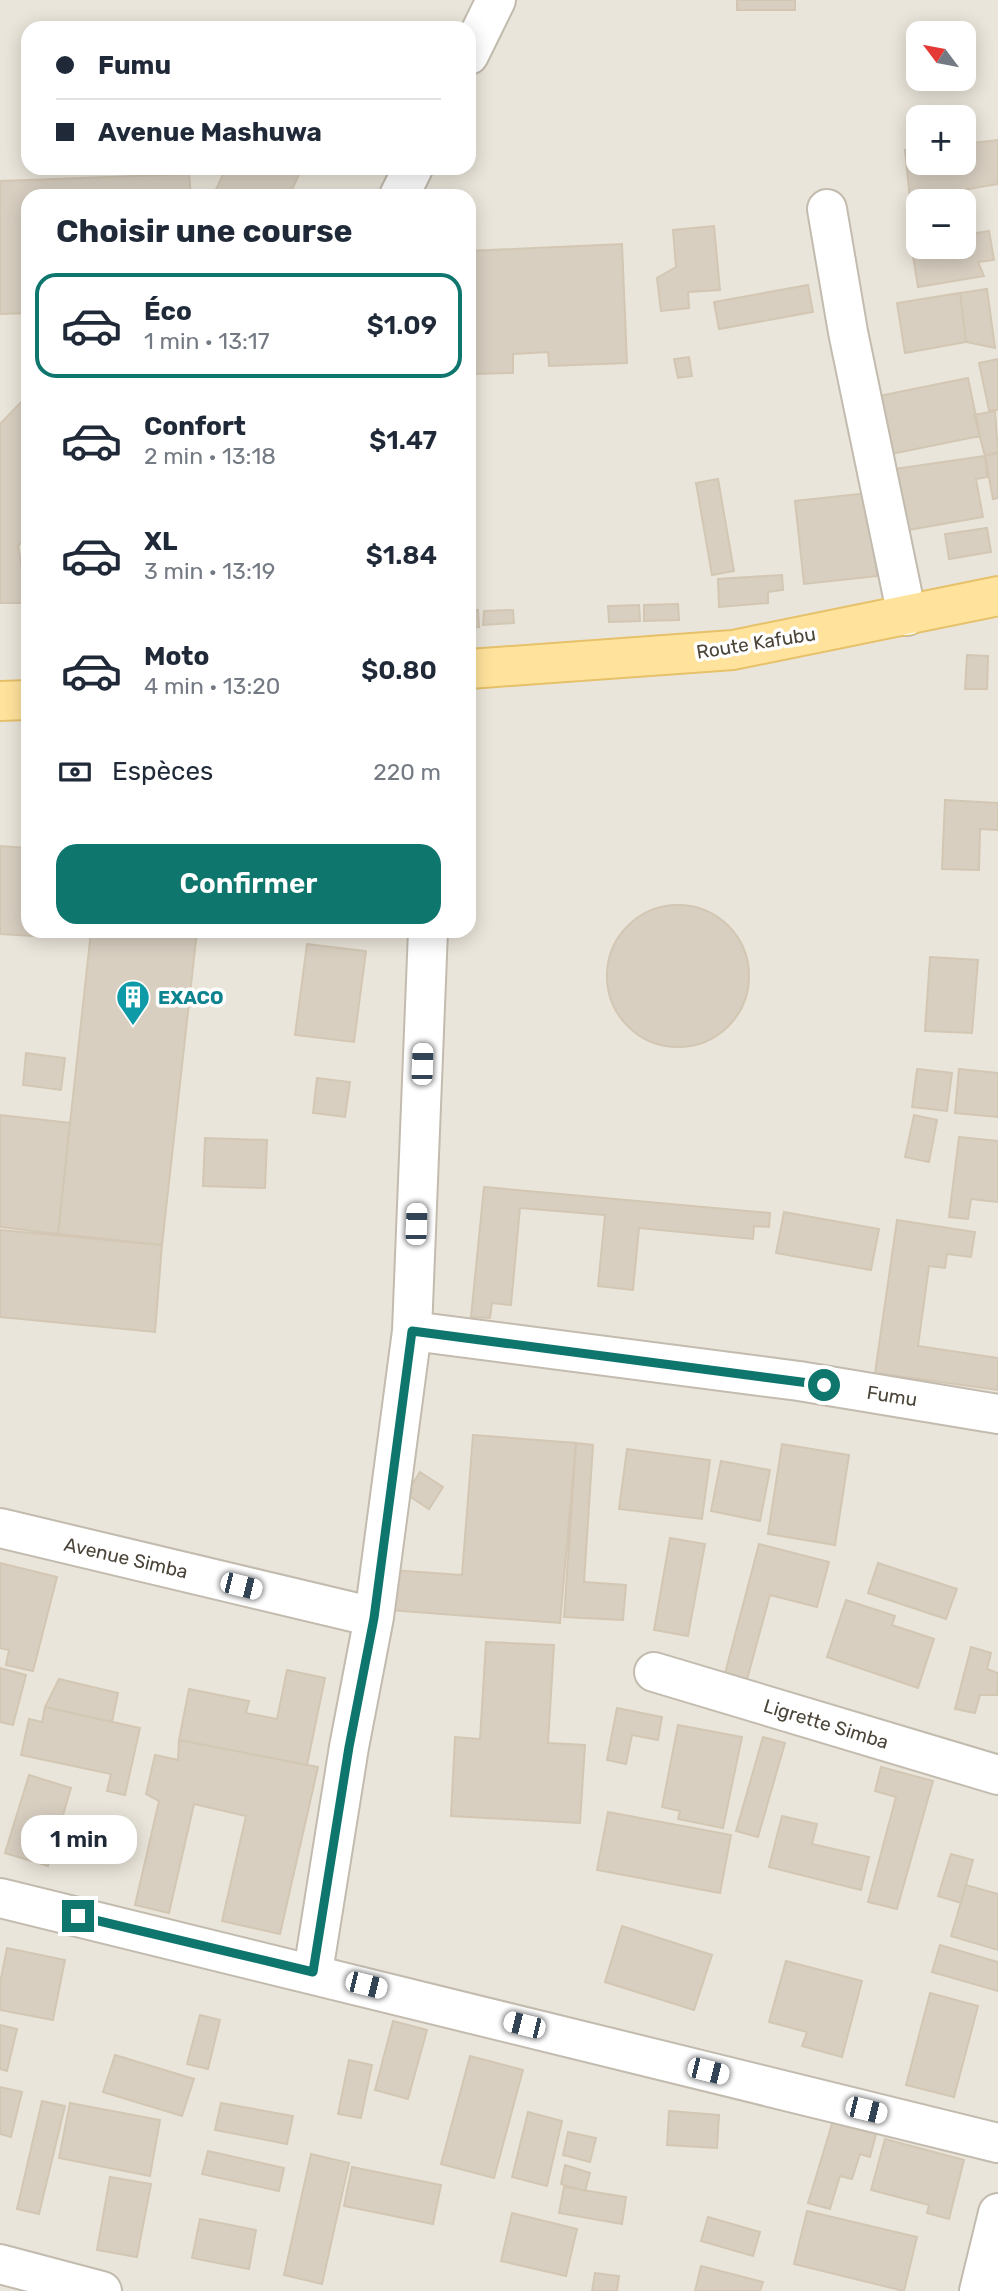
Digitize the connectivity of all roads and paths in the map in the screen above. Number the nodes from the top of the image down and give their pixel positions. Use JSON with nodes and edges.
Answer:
{"nodes":[{"id":1,"x":496,"y":0,"type":"edge"},
{"id":2,"x":476,"y":41,"type":"edge"},
{"id":3,"x":828,"y":209,"type":"dead end"},
{"id":4,"x":998,"y":596,"type":"edge"},
{"id":5,"x":907,"y":616,"type":"junction"},
{"id":6,"x":476,"y":668,"type":"edge"},
{"id":7,"x":21,"y":700,"type":"edge"},
{"id":8,"x":0,"y":701,"type":"edge"},
{"id":9,"x":428,"y":938,"type":"edge"},
{"id":10,"x":412,"y":1331,"type":"junction"},
{"id":11,"x":998,"y":1414,"type":"edge"},
{"id":12,"x":0,"y":1528,"type":"edge"},
{"id":13,"x":374,"y":1618,"type":"junction"},
{"id":14,"x":654,"y":1672,"type":"dead end"},
{"id":15,"x":998,"y":1775,"type":"edge"},
{"id":16,"x":0,"y":1898,"type":"edge"},
{"id":17,"x":313,"y":1972,"type":"junction"},
{"id":18,"x":998,"y":2143,"type":"edge"},
{"id":19,"x":998,"y":2213,"type":"edge"},
{"id":20,"x":0,"y":2264,"type":"edge"},
{"id":21,"x":102,"y":2291,"type":"edge"},
{"id":22,"x":979,"y":2291,"type":"edge"}],
"edges":[{"from":1,"to":2,"type":"street"},
{"from":3,"to":5,"type":"street"},
{"from":4,"to":5,"type":"main road","name":"Route Kafubu"},
{"from":5,"to":6,"type":"main road","name":"Route Kafubu"},
{"from":7,"to":8,"type":"main road"},
{"from":9,"to":10,"type":"street"},
{"from":10,"to":11,"type":"street","name":"Fumu"},
{"from":10,"to":13,"type":"street"},
{"from":12,"to":13,"type":"street","name":"Avenue Simba"},
{"from":13,"to":17,"type":"street"},
{"from":14,"to":15,"type":"street","name":"Ligrette Simba"},
{"from":16,"to":17,"type":"street"},
{"from":17,"to":18,"type":"street"},
{"from":19,"to":22,"type":"street"},
{"from":20,"to":21,"type":"street"}]}
